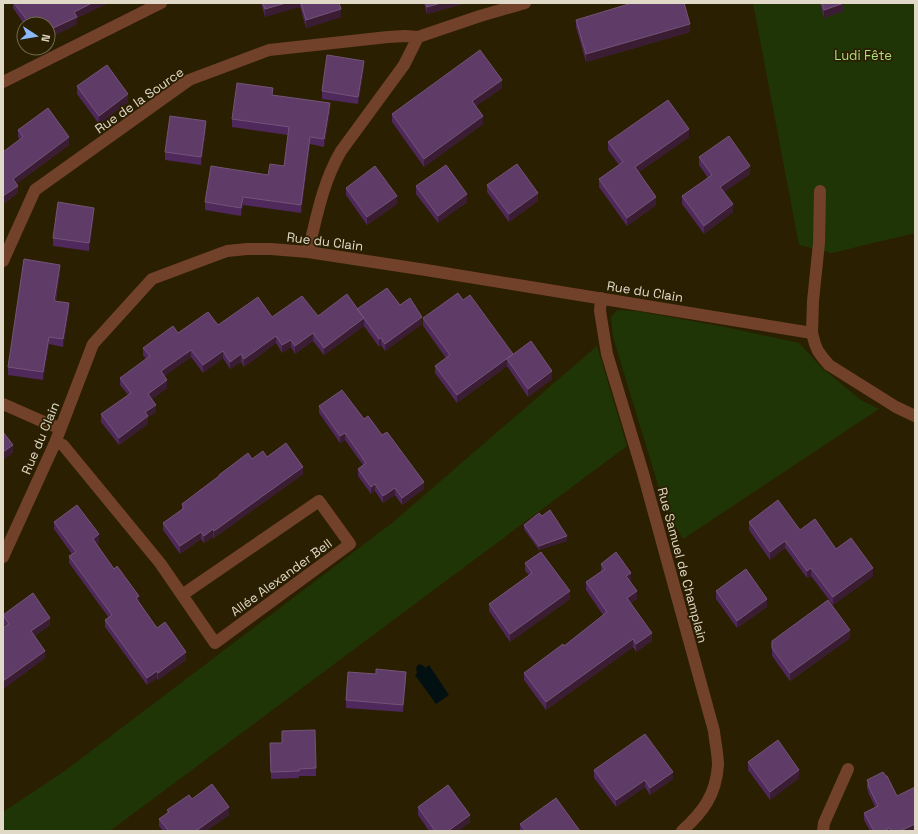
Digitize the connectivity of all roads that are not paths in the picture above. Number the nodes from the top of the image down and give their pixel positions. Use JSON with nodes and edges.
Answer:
{"nodes":[{"id":1,"x":161,"y":3,"type":"edge"},
{"id":2,"x":525,"y":3,"type":"edge"},
{"id":3,"x":418,"y":37,"type":"junction"},
{"id":4,"x":3,"y":82,"type":"edge"},
{"id":5,"x":820,"y":191,"type":"dead end"},
{"id":6,"x":308,"y":252,"type":"junction"},
{"id":7,"x":3,"y":261,"type":"edge"},
{"id":8,"x":601,"y":298,"type":"junction"},
{"id":9,"x":812,"y":333,"type":"junction"},
{"id":10,"x":3,"y":404,"type":"edge"},
{"id":11,"x":915,"y":416,"type":"edge"},
{"id":12,"x":60,"y":428,"type":"junction"},
{"id":13,"x":55,"y":443,"type":"junction"},
{"id":14,"x":3,"y":557,"type":"edge"},
{"id":15,"x":182,"y":595,"type":"junction"},
{"id":16,"x":848,"y":769,"type":"dead end"},
{"id":17,"x":682,"y":831,"type":"edge"},
{"id":18,"x":823,"y":831,"type":"edge"}],
"edges":[{"from":1,"to":4,"type":"street"},
{"from":2,"to":3,"type":"street"},
{"from":3,"to":6,"type":"street"},
{"from":3,"to":7,"type":"street","name":"Rue de la Source"},
{"from":5,"to":9,"type":"street"},
{"from":6,"to":8,"type":"street","name":"Rue du Clain"},
{"from":6,"to":12,"type":"street","name":"Rue du Clain"},
{"from":8,"to":9,"type":"street","name":"Rue du Clain"},
{"from":8,"to":17,"type":"street","name":"Rue Samuel de Champlain"},
{"from":9,"to":11,"type":"street"},
{"from":10,"to":12,"type":"street"},
{"from":12,"to":13,"type":"street","name":"Rue du Clain"},
{"from":13,"to":14,"type":"street","name":"Rue du Clain"},
{"from":13,"to":15,"type":"street","name":"Allée Alexander Bell"},
{"from":15,"to":15,"type":"street","name":"Allée Alexander Bell"},
{"from":16,"to":18,"type":"street"}]}
